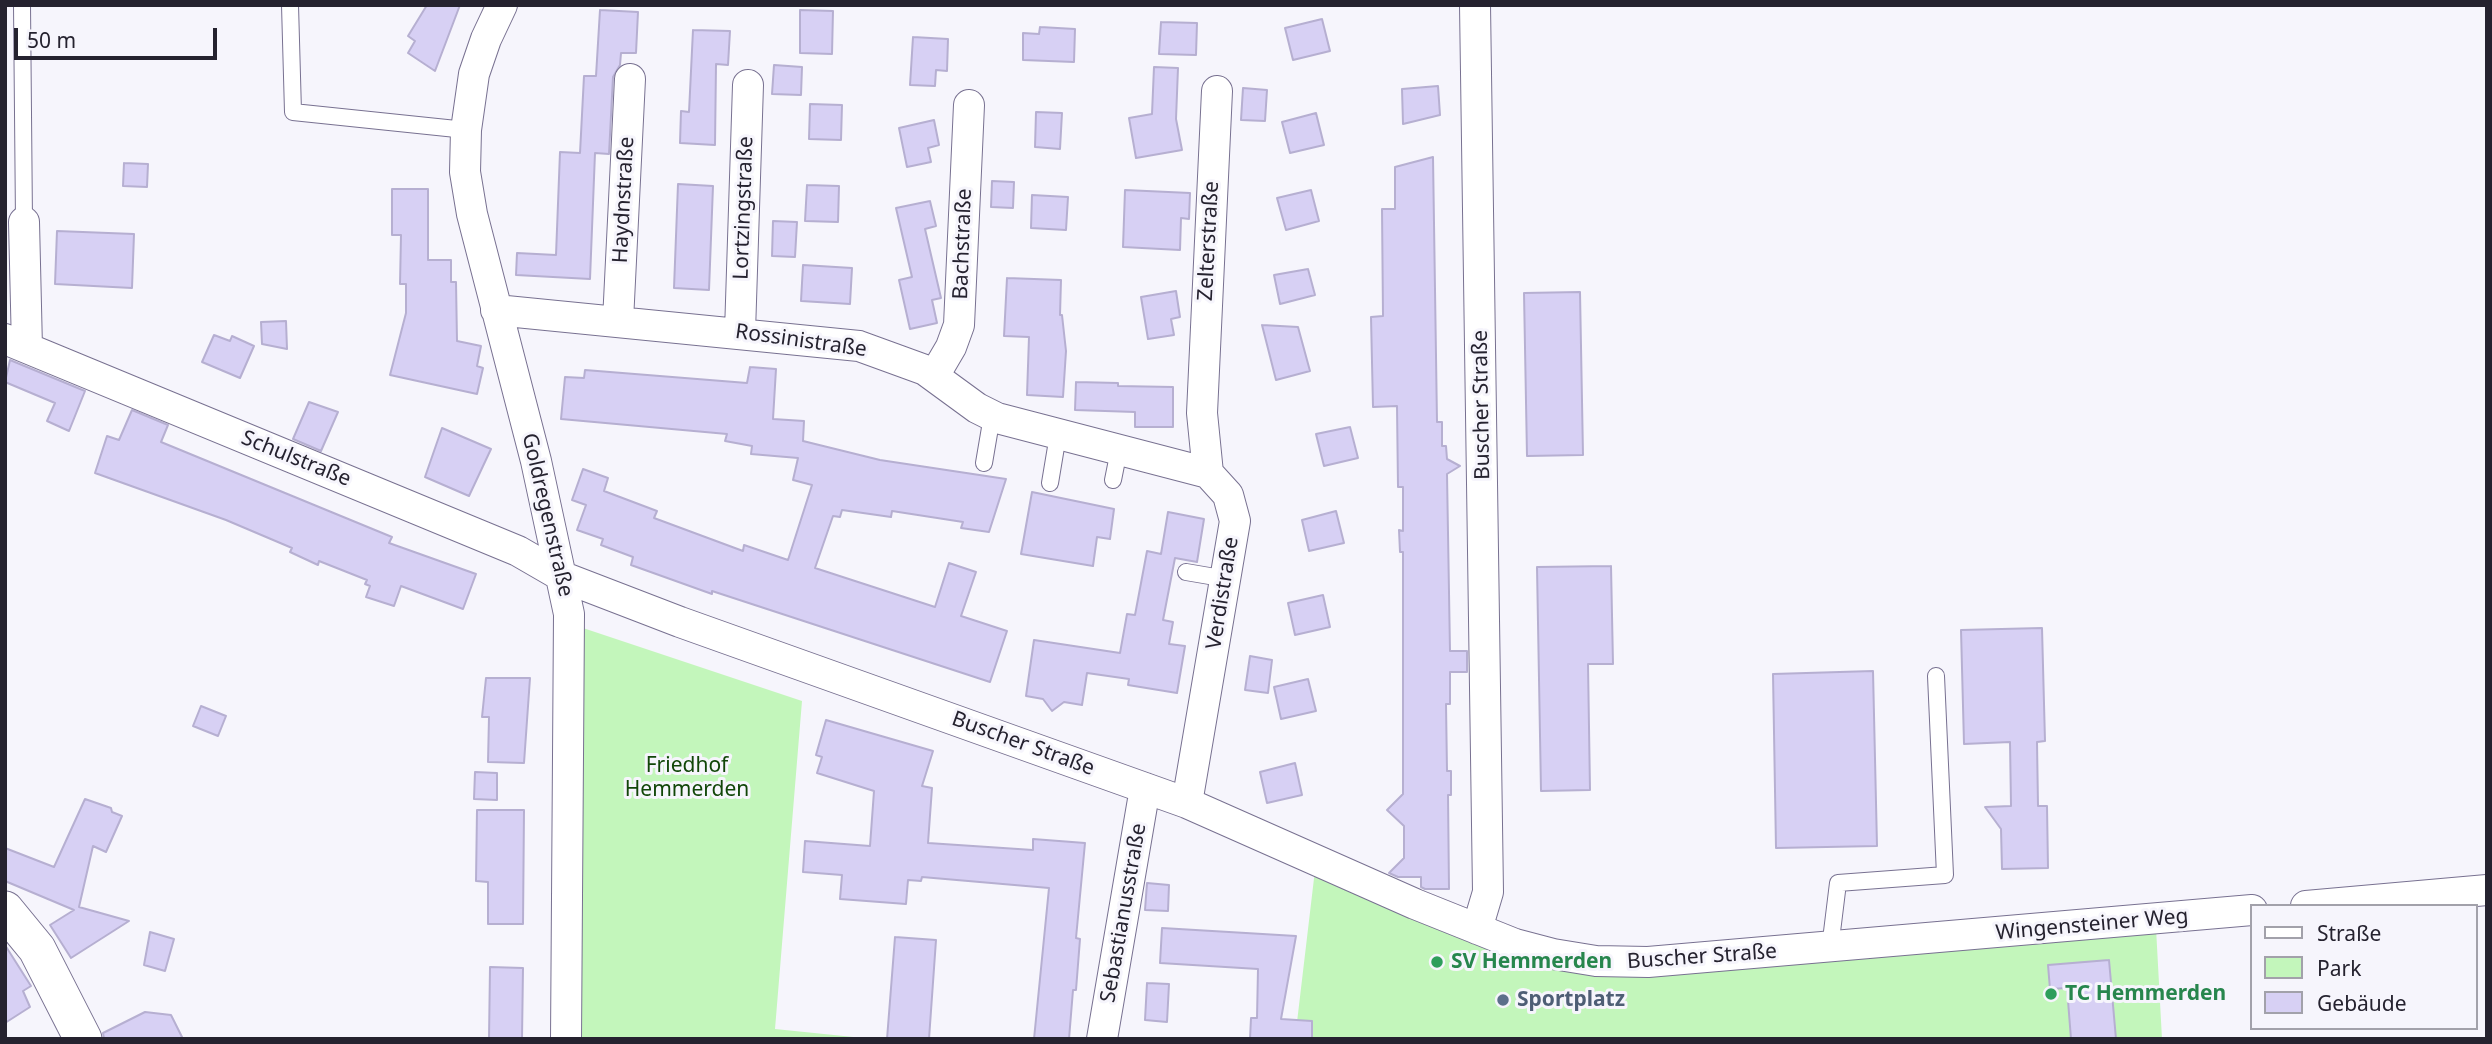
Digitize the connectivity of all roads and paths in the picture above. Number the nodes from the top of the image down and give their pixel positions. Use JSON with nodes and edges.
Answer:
{"nodes":[{"id":1,"x":22,"y":5,"type":"edge"},
{"id":2,"x":290,"y":5,"type":"edge"},
{"id":3,"x":502,"y":5,"type":"edge"},
{"id":4,"x":1475,"y":5,"type":"edge"},
{"id":5,"x":630,"y":79,"type":"dead end"},
{"id":6,"x":748,"y":85,"type":"dead end"},
{"id":7,"x":1217,"y":91,"type":"dead end"},
{"id":8,"x":970,"y":105,"type":"dead end"},
{"id":9,"x":466,"y":130,"type":"junction"},
{"id":10,"x":24,"y":222,"type":"joint"},
{"id":11,"x":496,"y":310,"type":"junction"},
{"id":12,"x":618,"y":321,"type":"junction"},
{"id":13,"x":740,"y":332,"type":"junction"},
{"id":14,"x":16,"y":343,"type":"edge"},
{"id":15,"x":934,"y":376,"type":"junction"},
{"id":16,"x":992,"y":416,"type":"junction"},
{"id":17,"x":1058,"y":435,"type":"junction"},
{"id":18,"x":1119,"y":450,"type":"junction"},
{"id":19,"x":984,"y":463,"type":"dead end"},
{"id":20,"x":1208,"y":473,"type":"junction"},
{"id":21,"x":1113,"y":480,"type":"dead end"},
{"id":22,"x":1050,"y":483,"type":"dead end"},
{"id":23,"x":1186,"y":572,"type":"dead end"},
{"id":24,"x":563,"y":577,"type":"junction"},
{"id":25,"x":1227,"y":579,"type":"junction"},
{"id":26,"x":1936,"y":676,"type":"dead end"},
{"id":27,"x":1145,"y":788,"type":"junction"},
{"id":28,"x":1187,"y":803,"type":"junction"},
{"id":29,"x":2487,"y":890,"type":"edge"},
{"id":30,"x":2328,"y":904,"type":"edge"},
{"id":31,"x":5,"y":910,"type":"edge"},
{"id":32,"x":2250,"y":911,"type":"edge"},
{"id":33,"x":1477,"y":929,"type":"junction"},
{"id":34,"x":1932,"y":939,"type":"joint"},
{"id":35,"x":1830,"y":948,"type":"junction"},
{"id":36,"x":83,"y":1039,"type":"edge"},
{"id":37,"x":566,"y":1039,"type":"edge"},
{"id":38,"x":1102,"y":1039,"type":"edge"}],
"edges":[{"from":1,"to":10,"type":"lane"},
{"from":2,"to":9,"type":"lane"},
{"from":3,"to":9,"type":"street","name":"Goldregenstraße"},
{"from":4,"to":33,"type":"street","name":"Buscher Straße"},
{"from":5,"to":12,"type":"street","name":"Haydnstraße"},
{"from":6,"to":13,"type":"street","name":"Lortzingstraße"},
{"from":7,"to":20,"type":"street","name":"Zelterstraße"},
{"from":8,"to":15,"type":"street","name":"Bachstraße"},
{"from":9,"to":11,"type":"street","name":"Goldregenstraße"},
{"from":10,"to":14,"type":"street","name":"Schulstraße"},
{"from":11,"to":12,"type":"street","name":"Rossinistraße"},
{"from":11,"to":24,"type":"street","name":"Goldregenstraße"},
{"from":12,"to":13,"type":"street","name":"Rossinistraße"},
{"from":13,"to":15,"type":"street","name":"Rossinistraße"},
{"from":14,"to":24,"type":"street","name":"Schulstraße"},
{"from":15,"to":16,"type":"street","name":"Rossinistraße"},
{"from":16,"to":17,"type":"street","name":"Rossinistraße"},
{"from":16,"to":19,"type":"lane"},
{"from":17,"to":18,"type":"street","name":"Rossinistraße"},
{"from":17,"to":22,"type":"lane"},
{"from":18,"to":20,"type":"street","name":"Rossinistraße"},
{"from":18,"to":21,"type":"lane"},
{"from":20,"to":25,"type":"street","name":"Verdistraße"},
{"from":23,"to":25,"type":"lane"},
{"from":24,"to":27,"type":"street","name":"Buscher Straße"},
{"from":24,"to":37,"type":"street","name":"Goldregenstraße"},
{"from":25,"to":28,"type":"street","name":"Verdistraße"},
{"from":26,"to":35,"type":"lane"},
{"from":27,"to":28,"type":"street","name":"Buscher Straße"},
{"from":27,"to":38,"type":"street","name":"Sebastianusstraße"},
{"from":28,"to":33,"type":"street","name":"Buscher Straße"},
{"from":29,"to":30,"type":"street"},
{"from":31,"to":36,"type":"street"},
{"from":32,"to":34,"type":"street","name":"Wingensteiner Weg"},
{"from":33,"to":35,"type":"street","name":"Buscher Straße"},
{"from":34,"to":35,"type":"street","name":"Buscher Straße"}]}
